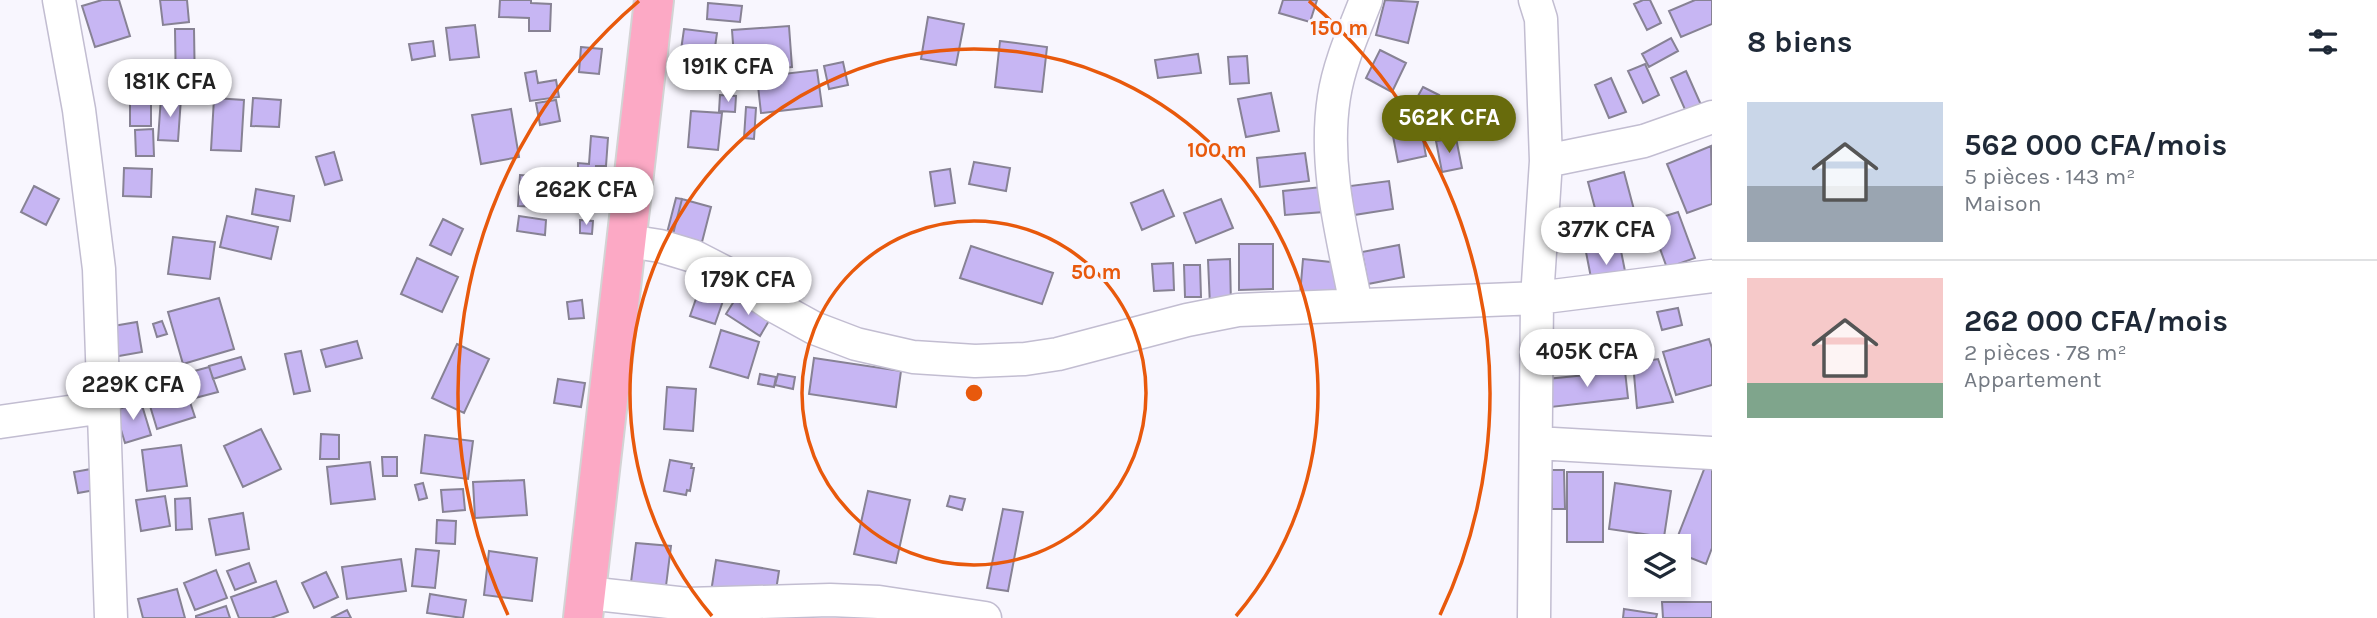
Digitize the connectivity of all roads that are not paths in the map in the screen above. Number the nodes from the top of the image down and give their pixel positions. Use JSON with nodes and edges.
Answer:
{"nodes":[{"id":1,"x":59,"y":0,"type":"edge"},
{"id":2,"x":654,"y":0,"type":"edge"},
{"id":3,"x":1366,"y":0,"type":"edge"},
{"id":4,"x":1535,"y":0,"type":"edge"},
{"id":5,"x":1712,"y":117,"type":"edge"},
{"id":6,"x":1546,"y":161,"type":"junction"},
{"id":7,"x":628,"y":241,"type":"junction"},
{"id":8,"x":1712,"y":276,"type":"edge"},
{"id":9,"x":1537,"y":298,"type":"junction"},
{"id":10,"x":1356,"y":305,"type":"junction"},
{"id":11,"x":104,"y":407,"type":"junction"},
{"id":12,"x":0,"y":422,"type":"edge"},
{"id":13,"x":1536,"y":443,"type":"junction"},
{"id":14,"x":1712,"y":453,"type":"edge"},
{"id":15,"x":585,"y":606,"type":"edge"},
{"id":16,"x":111,"y":618,"type":"edge"},
{"id":17,"x":985,"y":618,"type":"edge"},
{"id":18,"x":1534,"y":618,"type":"edge"}],
"edges":[{"from":1,"to":11,"type":"street"},
{"from":2,"to":7,"type":"main road"},
{"from":3,"to":10,"type":"street"},
{"from":4,"to":6,"type":"street"},
{"from":5,"to":6,"type":"street"},
{"from":6,"to":9,"type":"street"},
{"from":7,"to":10,"type":"street"},
{"from":7,"to":15,"type":"main road"},
{"from":8,"to":9,"type":"street"},
{"from":9,"to":10,"type":"street"},
{"from":9,"to":13,"type":"street"},
{"from":11,"to":12,"type":"street"},
{"from":11,"to":16,"type":"street"},
{"from":13,"to":14,"type":"street"},
{"from":13,"to":18,"type":"street"},
{"from":15,"to":17,"type":"street"}]}
